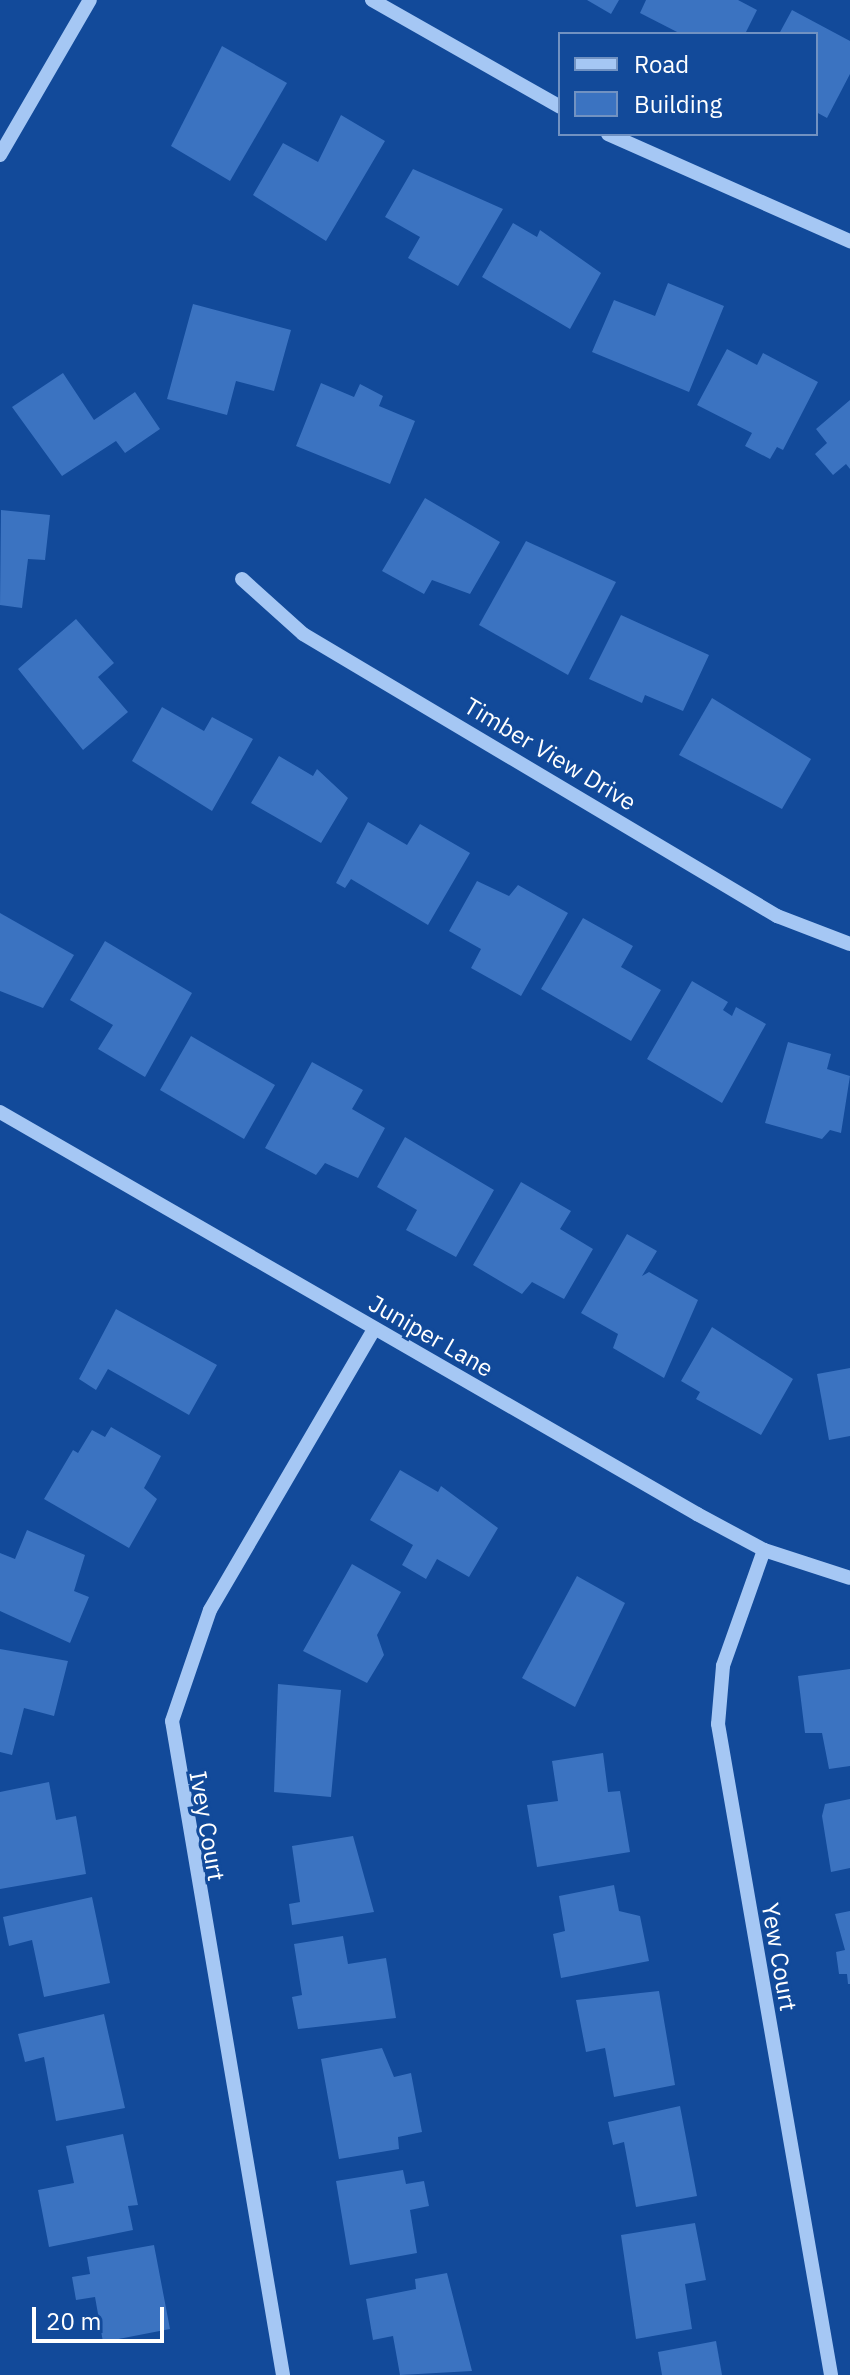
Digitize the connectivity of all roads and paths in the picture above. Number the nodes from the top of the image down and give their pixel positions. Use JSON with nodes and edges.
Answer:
{"nodes":[{"id":1,"x":90,"y":0,"type":"edge"},
{"id":2,"x":372,"y":0,"type":"edge"},
{"id":3,"x":558,"y":106,"type":"edge"},
{"id":4,"x":613,"y":136,"type":"edge"},
{"id":5,"x":0,"y":155,"type":"edge"},
{"id":6,"x":850,"y":241,"type":"edge"},
{"id":7,"x":242,"y":579,"type":"dead end"},
{"id":8,"x":850,"y":944,"type":"edge"},
{"id":9,"x":0,"y":1112,"type":"edge"},
{"id":10,"x":374,"y":1329,"type":"junction"},
{"id":11,"x":764,"y":1550,"type":"junction"},
{"id":12,"x":850,"y":1578,"type":"edge"},
{"id":13,"x":283,"y":2375,"type":"edge"},
{"id":14,"x":831,"y":2375,"type":"edge"}],
"edges":[{"from":1,"to":5,"type":"street"},
{"from":2,"to":3,"type":"street"},
{"from":4,"to":6,"type":"street"},
{"from":7,"to":8,"type":"street","name":"Timber View Drive"},
{"from":9,"to":10,"type":"street","name":"Juniper Lane"},
{"from":10,"to":11,"type":"street","name":"Juniper Lane"},
{"from":10,"to":13,"type":"street","name":"Ivey Court"},
{"from":11,"to":12,"type":"street","name":"Juniper Lane"},
{"from":11,"to":14,"type":"street","name":"Yew Court"}]}
